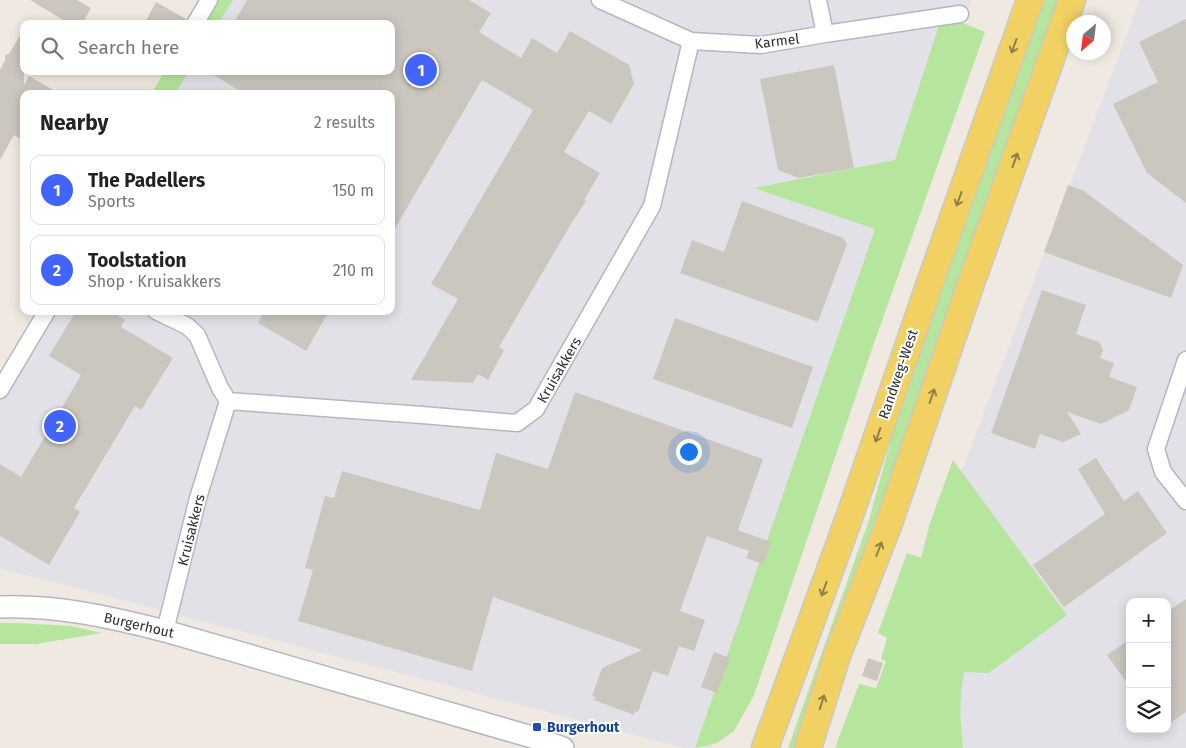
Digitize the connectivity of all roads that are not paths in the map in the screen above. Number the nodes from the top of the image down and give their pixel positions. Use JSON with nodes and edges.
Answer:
{"nodes":[{"id":1,"x":209,"y":0,"type":"edge"},
{"id":2,"x":600,"y":0,"type":"edge"},
{"id":3,"x":818,"y":0,"type":"edge"},
{"id":4,"x":1030,"y":0,"type":"edge"},
{"id":5,"x":1072,"y":0,"type":"edge"},
{"id":6,"x":960,"y":14,"type":"dead end"},
{"id":7,"x":197,"y":20,"type":"edge"},
{"id":8,"x":825,"y":34,"type":"junction"},
{"id":9,"x":691,"y":41,"type":"junction"},
{"id":10,"x":45,"y":315,"type":"edge"},
{"id":11,"x":165,"y":315,"type":"edge"},
{"id":12,"x":1186,"y":360,"type":"edge"},
{"id":13,"x":0,"y":390,"type":"edge"},
{"id":14,"x":228,"y":401,"type":"junction"},
{"id":15,"x":1186,"y":501,"type":"edge"},
{"id":16,"x":0,"y":607,"type":"edge"},
{"id":17,"x":165,"y":631,"type":"junction"},
{"id":18,"x":563,"y":748,"type":"edge"},
{"id":19,"x":765,"y":748,"type":"edge"},
{"id":20,"x":808,"y":748,"type":"edge"}],
"edges":[{"from":1,"to":7,"type":"street"},
{"from":2,"to":9,"type":"street","name":"Karmel"},
{"from":3,"to":8,"type":"street"},
{"from":4,"to":19,"type":"main road","name":"Randweg-West","one_way":true},
{"from":20,"to":5,"type":"main road","one_way":true},
{"from":6,"to":8,"type":"street","name":"Karmel"},
{"from":8,"to":9,"type":"street","name":"Karmel"},
{"from":9,"to":14,"type":"street","name":"Kruisakkers"},
{"from":10,"to":13,"type":"street"},
{"from":11,"to":14,"type":"street"},
{"from":12,"to":15,"type":"street"},
{"from":14,"to":17,"type":"street","name":"Kruisakkers"},
{"from":16,"to":17,"type":"street","name":"Burgerhout"},
{"from":17,"to":18,"type":"street","name":"Burgerhout"}]}
